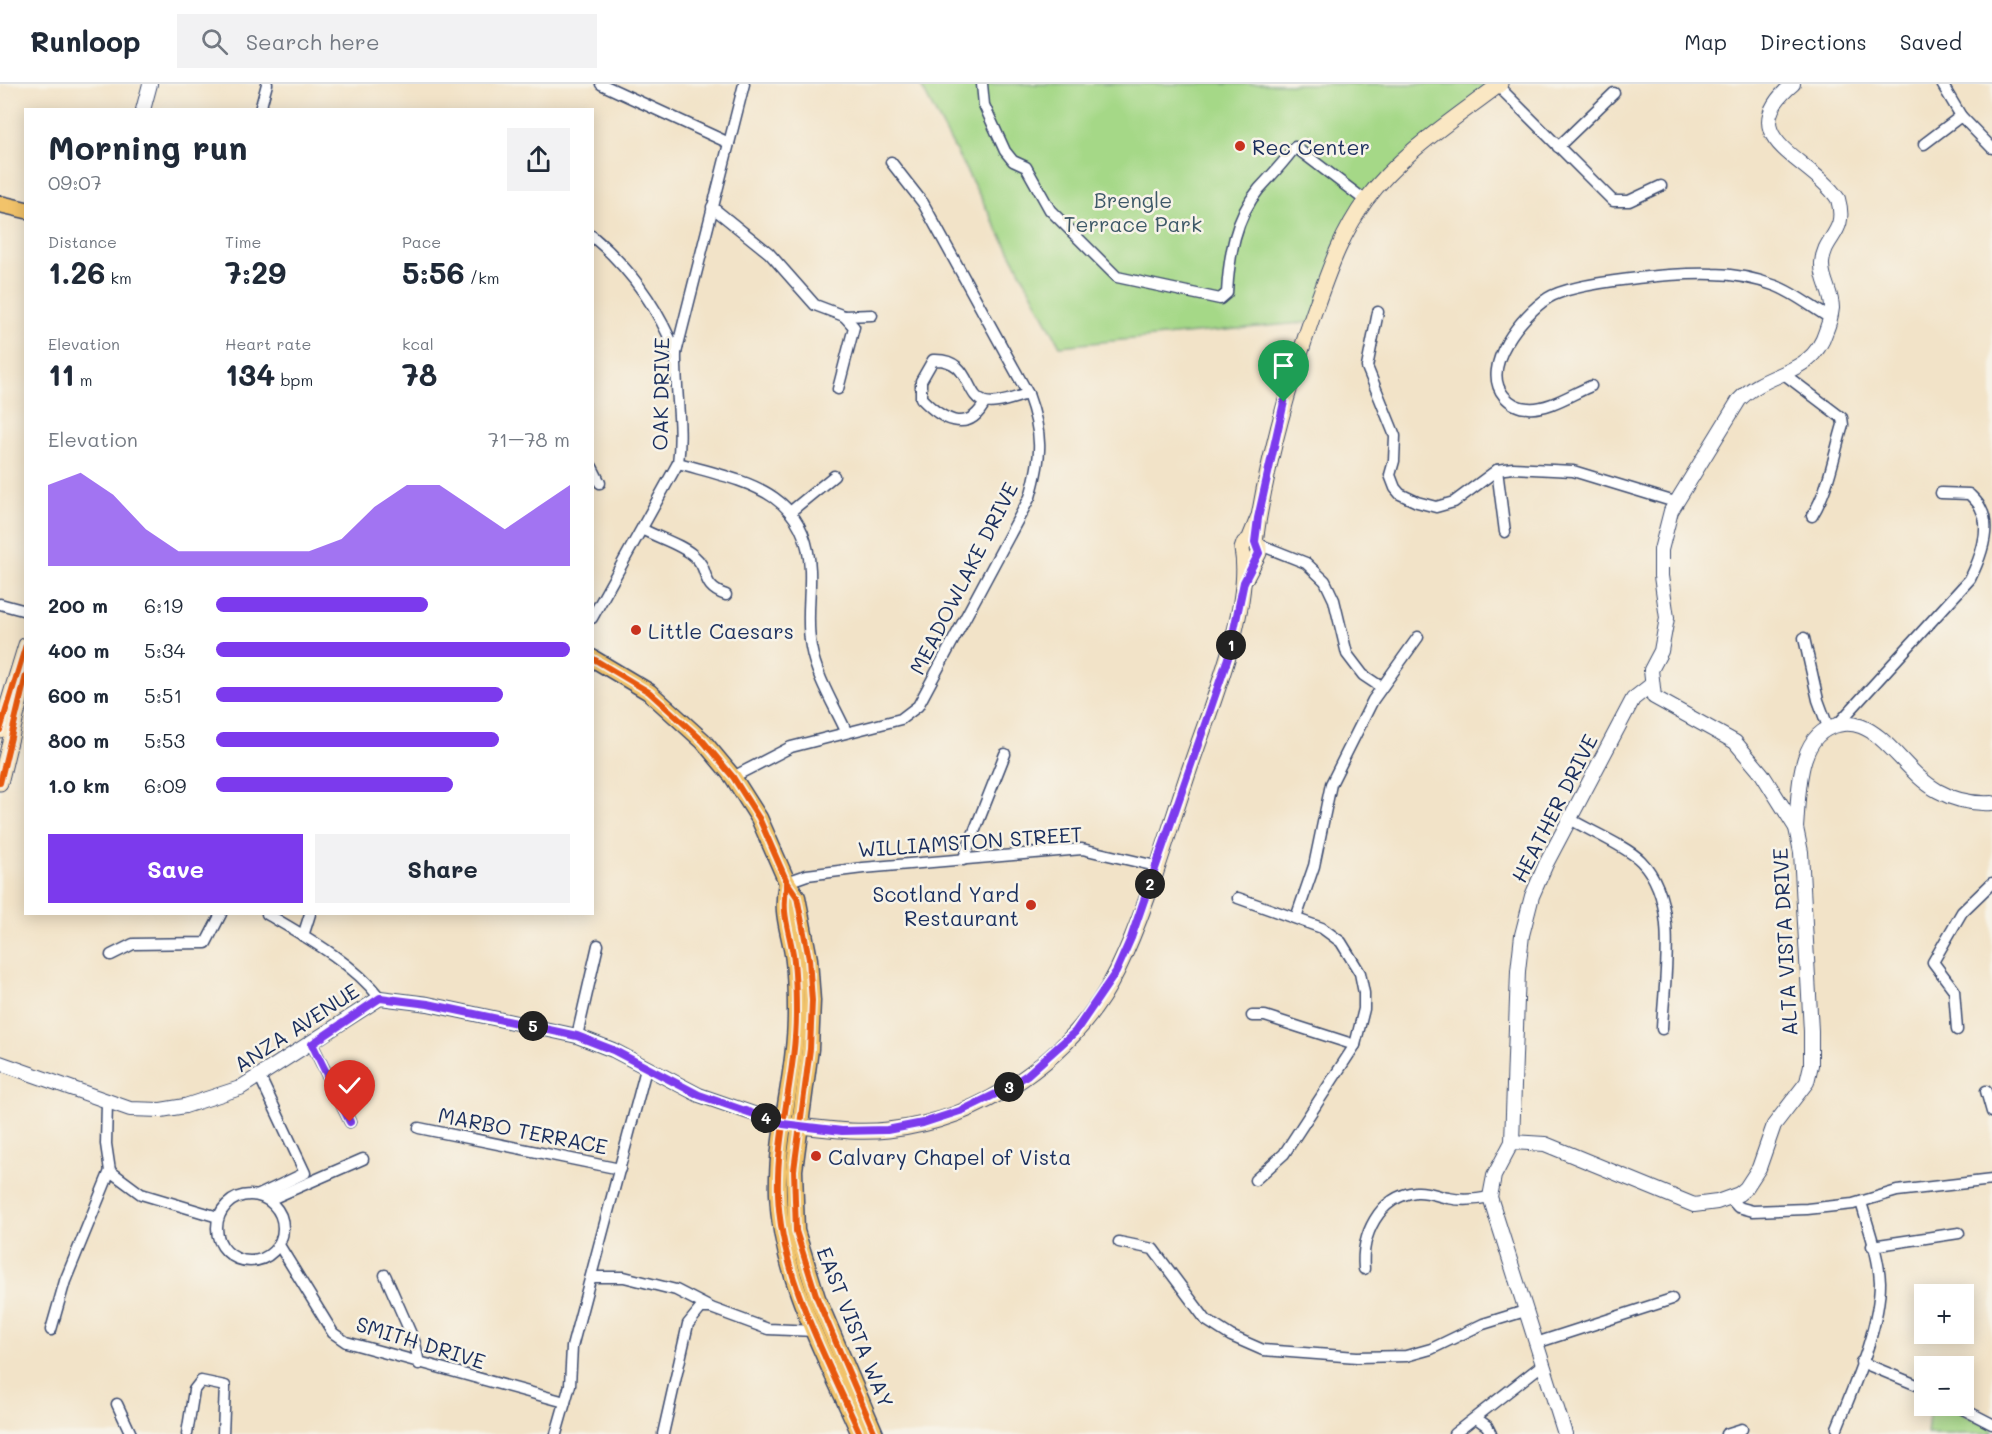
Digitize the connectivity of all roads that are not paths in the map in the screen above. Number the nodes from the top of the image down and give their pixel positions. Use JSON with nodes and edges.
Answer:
{"nodes":[{"id":1,"x":150,"y":84,"type":"edge"},
{"id":2,"x":267,"y":84,"type":"edge"},
{"id":3,"x":601,"y":84,"type":"edge"},
{"id":4,"x":744,"y":84,"type":"edge"},
{"id":5,"x":982,"y":84,"type":"edge"},
{"id":6,"x":1793,"y":84,"type":"edge"},
{"id":7,"x":1942,"y":84,"type":"edge"},
{"id":8,"x":1499,"y":85,"type":"edge"},
{"id":9,"x":1614,"y":93,"type":"dead end"},
{"id":10,"x":144,"y":108,"type":"edge"},
{"id":11,"x":261,"y":108,"type":"edge"},
{"id":12,"x":1961,"y":116,"type":"junction"},
{"id":13,"x":729,"y":143,"type":"junction"},
{"id":14,"x":1924,"y":144,"type":"dead end"},
{"id":15,"x":1558,"y":147,"type":"junction"},
{"id":16,"x":1992,"y":148,"type":"edge"},
{"id":17,"x":891,"y":162,"type":"dead end"},
{"id":18,"x":1661,"y":186,"type":"dead end"},
{"id":19,"x":1366,"y":201,"type":"junction"},
{"id":20,"x":0,"y":204,"type":"edge"},
{"id":21,"x":712,"y":207,"type":"junction"},
{"id":22,"x":24,"y":210,"type":"edge"},
{"id":23,"x":594,"y":238,"type":"edge"},
{"id":24,"x":1378,"y":312,"type":"dead end"},
{"id":25,"x":872,"y":315,"type":"dead end"},
{"id":26,"x":844,"y":316,"type":"junction"},
{"id":27,"x":1830,"y":318,"type":"junction"},
{"id":28,"x":676,"y":353,"type":"junction"},
{"id":29,"x":1784,"y":374,"type":"junction"},
{"id":30,"x":1591,"y":386,"type":"dead end"},
{"id":31,"x":838,"y":389,"type":"dead end"},
{"id":32,"x":1028,"y":394,"type":"junction"},
{"id":33,"x":985,"y":402,"type":"junction"},
{"id":34,"x":678,"y":463,"type":"junction"},
{"id":35,"x":1497,"y":470,"type":"junction"},
{"id":36,"x":594,"y":471,"type":"edge"},
{"id":37,"x":834,"y":476,"type":"dead end"},
{"id":38,"x":600,"y":483,"type":"dead end"},
{"id":39,"x":1941,"y":493,"type":"dead end"},
{"id":40,"x":1675,"y":502,"type":"junction"},
{"id":41,"x":790,"y":512,"type":"junction"},
{"id":42,"x":1812,"y":516,"type":"dead end"},
{"id":43,"x":642,"y":530,"type":"junction"},
{"id":44,"x":1505,"y":532,"type":"dead end"},
{"id":45,"x":1253,"y":549,"type":"junction"},
{"id":46,"x":726,"y":595,"type":"dead end"},
{"id":47,"x":0,"y":604,"type":"edge"},
{"id":48,"x":24,"y":610,"type":"edge"},
{"id":49,"x":594,"y":614,"type":"edge"},
{"id":50,"x":1418,"y":637,"type":"dead end"},
{"id":51,"x":1804,"y":638,"type":"dead end"},
{"id":52,"x":24,"y":651,"type":"edge"},
{"id":53,"x":594,"y":659,"type":"edge"},
{"id":54,"x":24,"y":683,"type":"edge"},
{"id":55,"x":1651,"y":685,"type":"junction"},
{"id":56,"x":1381,"y":687,"type":"junction"},
{"id":57,"x":1832,"y":726,"type":"junction"},
{"id":58,"x":0,"y":727,"type":"edge"},
{"id":59,"x":846,"y":731,"type":"junction"},
{"id":60,"x":1005,"y":754,"type":"dead end"},
{"id":61,"x":733,"y":777,"type":"junction"},
{"id":62,"x":0,"y":783,"type":"edge"},
{"id":63,"x":1992,"y":803,"type":"edge"},
{"id":64,"x":1569,"y":819,"type":"junction"},
{"id":65,"x":1796,"y":828,"type":"junction"},
{"id":66,"x":963,"y":860,"type":"junction"},
{"id":67,"x":1156,"y":866,"type":"junction"},
{"id":68,"x":787,"y":882,"type":"junction"},
{"id":69,"x":1992,"y":883,"type":"edge"},
{"id":70,"x":1238,"y":898,"type":"dead end"},
{"id":71,"x":220,"y":915,"type":"edge"},
{"id":72,"x":269,"y":915,"type":"edge"},
{"id":73,"x":310,"y":915,"type":"edge"},
{"id":74,"x":1296,"y":918,"type":"junction"},
{"id":75,"x":303,"y":936,"type":"junction"},
{"id":76,"x":598,"y":945,"type":"dead end"},
{"id":77,"x":111,"y":955,"type":"dead end"},
{"id":78,"x":380,"y":998,"type":"junction"},
{"id":79,"x":1252,"y":1017,"type":"dead end"},
{"id":80,"x":1662,"y":1029,"type":"dead end"},
{"id":81,"x":1957,"y":1030,"type":"dead end"},
{"id":82,"x":577,"y":1036,"type":"junction"},
{"id":83,"x":312,"y":1044,"type":"junction"},
{"id":84,"x":1355,"y":1045,"type":"junction"},
{"id":85,"x":0,"y":1063,"type":"edge"},
{"id":86,"x":646,"y":1069,"type":"junction"},
{"id":87,"x":260,"y":1077,"type":"junction"},
{"id":88,"x":1986,"y":1091,"type":"dead end"},
{"id":89,"x":107,"y":1102,"type":"junction"},
{"id":90,"x":1992,"y":1112,"type":"edge"},
{"id":91,"x":350,"y":1122,"type":"dead end"},
{"id":92,"x":791,"y":1125,"type":"junction"},
{"id":93,"x":419,"y":1128,"type":"dead end"},
{"id":94,"x":1512,"y":1142,"type":"junction"},
{"id":95,"x":363,"y":1160,"type":"dead end"},
{"id":96,"x":620,"y":1169,"type":"junction"},
{"id":97,"x":110,"y":1171,"type":"junction"},
{"id":98,"x":1255,"y":1180,"type":"dead end"},
{"id":99,"x":1992,"y":1180,"type":"edge"},
{"id":100,"x":264,"y":1197,"type":"junction"},
{"id":101,"x":1490,"y":1197,"type":"junction"},
{"id":102,"x":1729,"y":1197,"type":"junction"},
{"id":103,"x":1861,"y":1202,"type":"junction"},
{"id":104,"x":218,"y":1217,"type":"junction"},
{"id":105,"x":1959,"y":1233,"type":"dead end"},
{"id":106,"x":1119,"y":1242,"type":"dead end"},
{"id":107,"x":279,"y":1245,"type":"junction"},
{"id":108,"x":1872,"y":1245,"type":"junction"},
{"id":109,"x":1364,"y":1269,"type":"dead end"},
{"id":110,"x":385,"y":1275,"type":"dead end"},
{"id":111,"x":591,"y":1277,"type":"junction"},
{"id":112,"x":800,"y":1296,"type":"junction"},
{"id":113,"x":1672,"y":1299,"type":"dead end"},
{"id":114,"x":711,"y":1308,"type":"junction"},
{"id":115,"x":1525,"y":1311,"type":"junction"},
{"id":116,"x":51,"y":1330,"type":"dead end"},
{"id":117,"x":815,"y":1331,"type":"junction"},
{"id":118,"x":1536,"y":1343,"type":"junction"},
{"id":119,"x":842,"y":1355,"type":"junction"},
{"id":120,"x":1861,"y":1362,"type":"junction"},
{"id":121,"x":419,"y":1364,"type":"junction"},
{"id":122,"x":1542,"y":1365,"type":"junction"},
{"id":123,"x":1914,"y":1384,"type":"edge"},
{"id":124,"x":565,"y":1402,"type":"junction"},
{"id":125,"x":117,"y":1404,"type":"dead end"},
{"id":126,"x":1974,"y":1415,"type":"edge"},
{"id":127,"x":1476,"y":1418,"type":"junction"},
{"id":128,"x":1992,"y":1424,"type":"edge"},
{"id":129,"x":1837,"y":1428,"type":"dead end"},
{"id":130,"x":1742,"y":1429,"type":"dead end"},
{"id":131,"x":131,"y":1434,"type":"edge"},
{"id":132,"x":187,"y":1434,"type":"edge"},
{"id":133,"x":223,"y":1434,"type":"edge"},
{"id":134,"x":556,"y":1434,"type":"edge"},
{"id":135,"x":663,"y":1434,"type":"edge"},
{"id":136,"x":860,"y":1434,"type":"edge"},
{"id":137,"x":875,"y":1434,"type":"edge"},
{"id":138,"x":1454,"y":1434,"type":"edge"},
{"id":139,"x":1491,"y":1434,"type":"edge"},
{"id":140,"x":1565,"y":1434,"type":"edge"},
{"id":141,"x":1726,"y":1434,"type":"edge"}],
"edges":[{"from":1,"to":10,"type":"street"},
{"from":2,"to":11,"type":"street"},
{"from":3,"to":13,"type":"street"},
{"from":4,"to":13,"type":"street","name":"OAK DRIVE"},
{"from":5,"to":19,"type":"street"},
{"from":6,"to":27,"type":"street"},
{"from":7,"to":12,"type":"street"},
{"from":8,"to":15,"type":"street"},
{"from":8,"to":19,"type":"main road"},
{"from":9,"to":15,"type":"street"},
{"from":12,"to":14,"type":"street"},
{"from":12,"to":16,"type":"street"},
{"from":13,"to":21,"type":"street","name":"OAK DRIVE"},
{"from":15,"to":18,"type":"street"},
{"from":17,"to":32,"type":"street","name":"MEADOWLAKE DRIVE"},
{"from":19,"to":45,"type":"main road"},
{"from":20,"to":22,"type":"main road"},
{"from":21,"to":26,"type":"street"},
{"from":21,"to":28,"type":"street","name":"OAK DRIVE"},
{"from":23,"to":28,"type":"street"},
{"from":24,"to":35,"type":"street"},
{"from":25,"to":26,"type":"street"},
{"from":26,"to":31,"type":"street"},
{"from":27,"to":29,"type":"street"},
{"from":27,"to":30,"type":"street"},
{"from":28,"to":34,"type":"street","name":"OAK DRIVE"},
{"from":29,"to":40,"type":"street"},
{"from":29,"to":42,"type":"street"},
{"from":32,"to":33,"type":"street"},
{"from":32,"to":59,"type":"street","name":"MEADOWLAKE DRIVE"},
{"from":33,"to":33,"type":"street"},
{"from":34,"to":41,"type":"street"},
{"from":34,"to":43,"type":"street","name":"OAK DRIVE"},
{"from":35,"to":40,"type":"street"},
{"from":35,"to":44,"type":"street"},
{"from":36,"to":38,"type":"street"},
{"from":37,"to":41,"type":"street"},
{"from":39,"to":57,"type":"street"},
{"from":40,"to":55,"type":"street"},
{"from":41,"to":59,"type":"street"},
{"from":43,"to":46,"type":"street"},
{"from":43,"to":49,"type":"street","name":"OAK DRIVE"},
{"from":45,"to":56,"type":"street"},
{"from":45,"to":67,"type":"main road"},
{"from":47,"to":48,"type":"street"},
{"from":50,"to":56,"type":"street"},
{"from":51,"to":57,"type":"street"},
{"from":52,"to":58,"type":"main road"},
{"from":53,"to":61,"type":"main road","name":"EAST VISTA WAY"},
{"from":54,"to":62,"type":"main road"},
{"from":55,"to":64,"type":"street","name":"HEATHER DRIVE"},
{"from":55,"to":65,"type":"street","name":"ALTA VISTA DRIVE"},
{"from":56,"to":74,"type":"street"},
{"from":57,"to":63,"type":"street"},
{"from":57,"to":65,"type":"street"},
{"from":59,"to":61,"type":"street","name":"MEADOWLAKE DRIVE"},
{"from":60,"to":66,"type":"street"},
{"from":61,"to":68,"type":"main road","name":"EAST VISTA WAY"},
{"from":64,"to":80,"type":"street"},
{"from":64,"to":94,"type":"street","name":"HEATHER DRIVE"},
{"from":65,"to":102,"type":"street","name":"ALTA VISTA DRIVE"},
{"from":66,"to":67,"type":"street","name":"WILLIAMSTON STREET"},
{"from":66,"to":68,"type":"street","name":"WILLIAMSTON STREET"},
{"from":67,"to":92,"type":"main road"},
{"from":68,"to":92,"type":"main road","name":"EAST VISTA WAY"},
{"from":69,"to":81,"type":"street"},
{"from":70,"to":74,"type":"street"},
{"from":71,"to":77,"type":"street"},
{"from":72,"to":75,"type":"street"},
{"from":73,"to":75,"type":"street"},
{"from":74,"to":84,"type":"street"},
{"from":75,"to":78,"type":"street"},
{"from":76,"to":82,"type":"street"},
{"from":78,"to":82,"type":"street","name":"ANZA AVENUE"},
{"from":78,"to":83,"type":"street","name":"ANZA AVENUE"},
{"from":79,"to":84,"type":"street"},
{"from":82,"to":86,"type":"street","name":"ANZA AVENUE"},
{"from":83,"to":87,"type":"street","name":"ANZA AVENUE"},
{"from":83,"to":91,"type":"street"},
{"from":84,"to":98,"type":"street"},
{"from":85,"to":89,"type":"street","name":"ANZA AVENUE"},
{"from":86,"to":92,"type":"street","name":"ANZA AVENUE"},
{"from":86,"to":96,"type":"street"},
{"from":87,"to":89,"type":"street","name":"ANZA AVENUE"},
{"from":87,"to":100,"type":"street"},
{"from":88,"to":90,"type":"street"},
{"from":89,"to":97,"type":"street"},
{"from":92,"to":112,"type":"main road","name":"EAST VISTA WAY"},
{"from":92,"to":119,"type":"main road","name":"EAST VISTA WAY"},
{"from":93,"to":96,"type":"street","name":"MARBO TERRACE"},
{"from":94,"to":101,"type":"street"},
{"from":94,"to":102,"type":"street","name":"ALTA VISTA DRIVE"},
{"from":95,"to":100,"type":"street"},
{"from":96,"to":111,"type":"street"},
{"from":97,"to":104,"type":"street"},
{"from":97,"to":116,"type":"street"},
{"from":99,"to":103,"type":"street"},
{"from":100,"to":104,"type":"street"},
{"from":100,"to":107,"type":"street"},
{"from":101,"to":109,"type":"street"},
{"from":101,"to":115,"type":"street"},
{"from":102,"to":103,"type":"street"},
{"from":103,"to":108,"type":"street"},
{"from":104,"to":107,"type":"street"},
{"from":105,"to":108,"type":"street"},
{"from":106,"to":115,"type":"street"},
{"from":107,"to":121,"type":"street","name":"SMITH DRIVE"},
{"from":108,"to":120,"type":"street"},
{"from":110,"to":121,"type":"street"},
{"from":111,"to":114,"type":"street"},
{"from":111,"to":124,"type":"street"},
{"from":112,"to":117,"type":"main road","name":"EAST VISTA WAY"},
{"from":112,"to":119,"type":"main road"},
{"from":113,"to":118,"type":"street"},
{"from":114,"to":117,"type":"street"},
{"from":114,"to":135,"type":"street"},
{"from":115,"to":118,"type":"street"},
{"from":117,"to":136,"type":"main road","name":"EAST VISTA WAY"},
{"from":118,"to":122,"type":"street"},
{"from":119,"to":137,"type":"main road","name":"EAST VISTA WAY"},
{"from":120,"to":123,"type":"street"},
{"from":120,"to":129,"type":"street"},
{"from":121,"to":124,"type":"street","name":"SMITH DRIVE"},
{"from":122,"to":127,"type":"street"},
{"from":122,"to":140,"type":"street"},
{"from":124,"to":134,"type":"street"},
{"from":125,"to":131,"type":"street"},
{"from":126,"to":128,"type":"street"},
{"from":127,"to":138,"type":"street"},
{"from":127,"to":139,"type":"street"},
{"from":130,"to":141,"type":"street"},
{"from":132,"to":133,"type":"street"}]}
